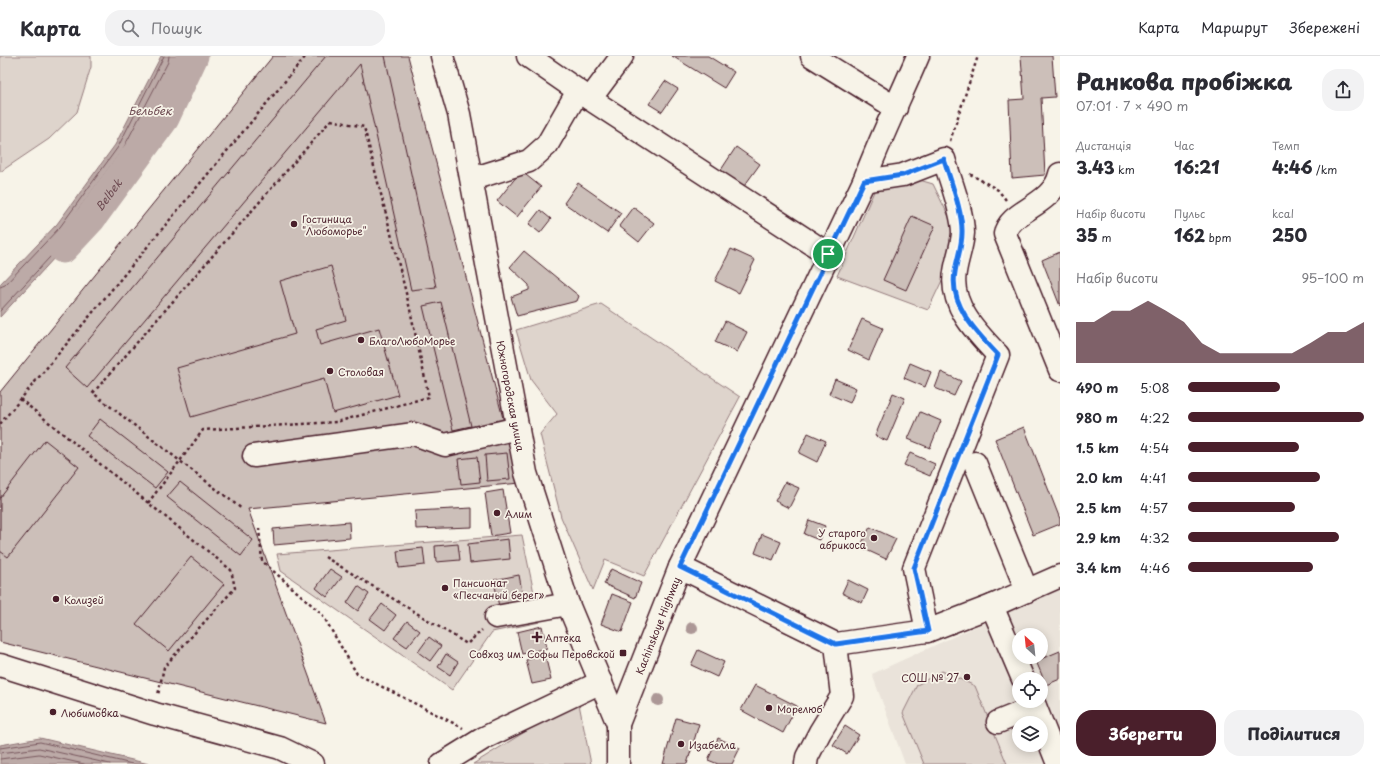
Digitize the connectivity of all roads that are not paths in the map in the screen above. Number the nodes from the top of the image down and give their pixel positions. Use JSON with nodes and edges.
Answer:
{"nodes":[{"id":1,"x":442,"y":56,"type":"edge"},
{"id":2,"x":528,"y":56,"type":"edge"},
{"id":3,"x":622,"y":56,"type":"edge"},
{"id":4,"x":812,"y":56,"type":"edge"},
{"id":5,"x":918,"y":56,"type":"edge"},
{"id":6,"x":584,"y":95,"type":"junction"},
{"id":7,"x":896,"y":108,"type":"junction"},
{"id":8,"x":1060,"y":174,"type":"edge"},
{"id":9,"x":472,"y":179,"type":"junction"},
{"id":10,"x":864,"y":181,"type":"junction"},
{"id":11,"x":828,"y":254,"type":"junction"},
{"id":12,"x":1060,"y":370,"type":"edge"},
{"id":13,"x":518,"y":428,"type":"junction"},
{"id":14,"x":254,"y":456,"type":"dead end"},
{"id":15,"x":975,"y":463,"type":"dead end"},
{"id":16,"x":680,"y":567,"type":"junction"},
{"id":17,"x":1060,"y":576,"type":"edge"},
{"id":18,"x":1027,"y":591,"type":"junction"},
{"id":19,"x":568,"y":604,"type":"junction"},
{"id":20,"x":992,"y":606,"type":"junction"},
{"id":21,"x":496,"y":617,"type":"road end"},
{"id":22,"x":928,"y":631,"type":"junction"},
{"id":23,"x":836,"y":644,"type":"junction"},
{"id":24,"x":0,"y":665,"type":"edge"},
{"id":25,"x":1020,"y":672,"type":"edge"},
{"id":26,"x":601,"y":682,"type":"junction"},
{"id":27,"x":1026,"y":708,"type":"edge"},
{"id":28,"x":1036,"y":708,"type":"edge"},
{"id":29,"x":998,"y":722,"type":"dead end"},
{"id":30,"x":618,"y":724,"type":"junction"},
{"id":31,"x":313,"y":764,"type":"edge"},
{"id":32,"x":442,"y":764,"type":"edge"},
{"id":33,"x":618,"y":764,"type":"edge"},
{"id":34,"x":806,"y":764,"type":"edge"},
{"id":35,"x":1058,"y":764,"type":"edge"}],
"edges":[{"from":1,"to":9,"type":"street","name":"Южногородская улица"},
{"from":2,"to":6,"type":"street"},
{"from":3,"to":6,"type":"street"},
{"from":4,"to":7,"type":"street"},
{"from":5,"to":7,"type":"street","name":"Kachinskoye Highway"},
{"from":6,"to":9,"type":"street"},
{"from":6,"to":11,"type":"street"},
{"from":7,"to":10,"type":"street","name":"Kachinskoye Highway"},
{"from":8,"to":12,"type":"street"},
{"from":9,"to":13,"type":"street","name":"Южногородская улица"},
{"from":10,"to":11,"type":"street","name":"Kachinskoye Highway"},
{"from":10,"to":22,"type":"street"},
{"from":11,"to":16,"type":"street","name":"Kachinskoye Highway"},
{"from":13,"to":14,"type":"street"},
{"from":13,"to":19,"type":"street","name":"Южногородская улица"},
{"from":15,"to":18,"type":"street"},
{"from":16,"to":23,"type":"street"},
{"from":16,"to":30,"type":"street","name":"Kachinskoye Highway"},
{"from":17,"to":18,"type":"street"},
{"from":18,"to":20,"type":"street"},
{"from":19,"to":21,"type":"street"},
{"from":19,"to":26,"type":"street","name":"Южногородская улица"},
{"from":20,"to":22,"type":"street"},
{"from":20,"to":25,"type":"street"},
{"from":22,"to":23,"type":"street"},
{"from":23,"to":34,"type":"street"},
{"from":24,"to":31,"type":"street"},
{"from":26,"to":30,"type":"street","name":"Южногородская улица"},
{"from":26,"to":32,"type":"street"},
{"from":27,"to":29,"type":"street"},
{"from":28,"to":35,"type":"street"},
{"from":30,"to":33,"type":"street","name":"Kachinskoye Highway"}]}
